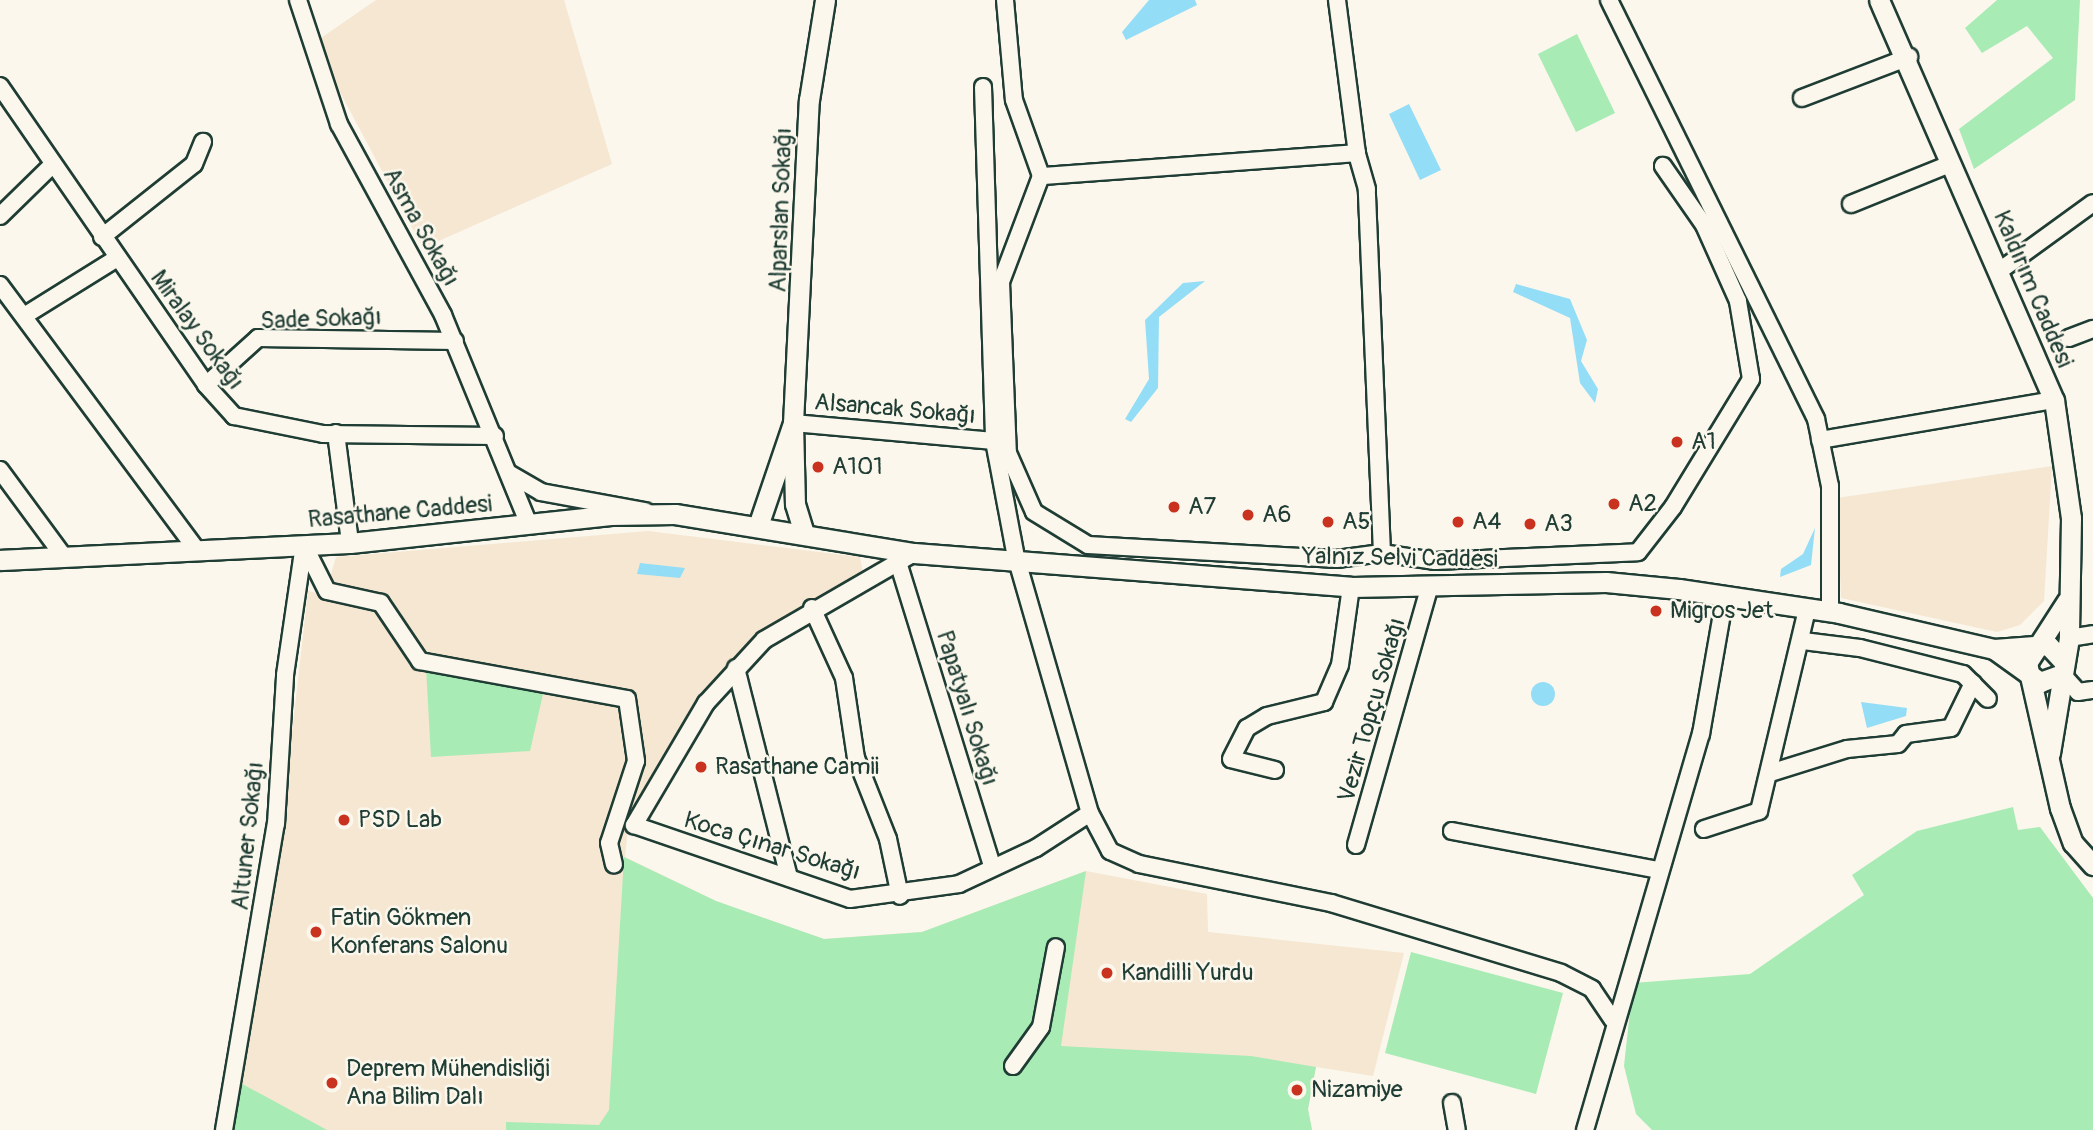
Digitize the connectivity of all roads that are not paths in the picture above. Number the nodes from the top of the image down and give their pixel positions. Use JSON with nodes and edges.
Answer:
{"nodes":[{"id":1,"x":298,"y":0,"type":"edge"},
{"id":2,"x":825,"y":0,"type":"edge"},
{"id":3,"x":1005,"y":0,"type":"edge"},
{"id":4,"x":1337,"y":0,"type":"edge"},
{"id":5,"x":1609,"y":0,"type":"edge"},
{"id":6,"x":1879,"y":0,"type":"edge"},
{"id":7,"x":1909,"y":57,"type":"junction"},
{"id":8,"x":0,"y":86,"type":"edge"},
{"id":9,"x":983,"y":87,"type":"dead end"},
{"id":10,"x":1802,"y":98,"type":"dead end"},
{"id":11,"x":203,"y":142,"type":"dead end"},
{"id":12,"x":1357,"y":152,"type":"junction"},
{"id":13,"x":1950,"y":164,"type":"junction"},
{"id":14,"x":52,"y":165,"type":"junction"},
{"id":15,"x":1663,"y":166,"type":"dead end"},
{"id":16,"x":1041,"y":176,"type":"junction"},
{"id":17,"x":2093,"y":203,"type":"edge"},
{"id":18,"x":1851,"y":204,"type":"dead end"},
{"id":19,"x":0,"y":216,"type":"edge"},
{"id":20,"x":102,"y":237,"type":"junction"},
{"id":21,"x":117,"y":258,"type":"junction"},
{"id":22,"x":2002,"y":269,"type":"junction"},
{"id":23,"x":0,"y":285,"type":"edge"},
{"id":24,"x":24,"y":316,"type":"junction"},
{"id":25,"x":2093,"y":329,"type":"edge"},
{"id":26,"x":2069,"y":338,"type":"dead end"},
{"id":27,"x":455,"y":341,"type":"junction"},
{"id":28,"x":206,"y":385,"type":"junction"},
{"id":29,"x":2054,"y":400,"type":"junction"},
{"id":30,"x":793,"y":423,"type":"junction"},
{"id":31,"x":336,"y":433,"type":"junction"},
{"id":32,"x":495,"y":436,"type":"junction"},
{"id":33,"x":1821,"y":440,"type":"junction"},
{"id":34,"x":994,"y":441,"type":"junction"},
{"id":35,"x":0,"y":470,"type":"edge"},
{"id":36,"x":510,"y":474,"type":"junction"},
{"id":37,"x":650,"y":513,"type":"junction"},
{"id":38,"x":759,"y":523,"type":"junction"},
{"id":39,"x":530,"y":525,"type":"junction"},
{"id":40,"x":803,"y":530,"type":"junction"},
{"id":41,"x":350,"y":543,"type":"junction"},
{"id":42,"x":304,"y":545,"type":"junction"},
{"id":43,"x":195,"y":548,"type":"junction"},
{"id":44,"x":1382,"y":553,"type":"junction"},
{"id":45,"x":62,"y":554,"type":"junction"},
{"id":46,"x":906,"y":558,"type":"junction"},
{"id":47,"x":1016,"y":558,"type":"junction"},
{"id":48,"x":0,"y":560,"type":"edge"},
{"id":49,"x":1430,"y":586,"type":"junction"},
{"id":50,"x":1351,"y":587,"type":"junction"},
{"id":51,"x":1725,"y":597,"type":"junction"},
{"id":52,"x":2067,"y":601,"type":"junction"},
{"id":53,"x":812,"y":608,"type":"junction"},
{"id":54,"x":1807,"y":609,"type":"junction"},
{"id":55,"x":1830,"y":612,"type":"junction"},
{"id":56,"x":2093,"y":634,"type":"edge"},
{"id":57,"x":2069,"y":638,"type":"junction"},
{"id":58,"x":1803,"y":641,"type":"junction"},
{"id":59,"x":2036,"y":648,"type":"junction"},
{"id":60,"x":1994,"y":649,"type":"junction"},
{"id":61,"x":736,"y":668,"type":"junction"},
{"id":62,"x":2063,"y":668,"type":"junction"},
{"id":63,"x":2030,"y":674,"type":"junction"},
{"id":64,"x":1973,"y":683,"type":"junction"},
{"id":65,"x":2093,"y":690,"type":"edge"},
{"id":66,"x":1988,"y":699,"type":"dead end"},
{"id":67,"x":2050,"y":753,"type":"junction"},
{"id":68,"x":1275,"y":770,"type":"dead end"},
{"id":69,"x":1770,"y":772,"type":"junction"},
{"id":70,"x":1090,"y":813,"type":"junction"},
{"id":71,"x":1704,"y":829,"type":"dead end"},
{"id":72,"x":1452,"y":831,"type":"dead end"},
{"id":73,"x":1356,"y":845,"type":"dead end"},
{"id":74,"x":614,"y":864,"type":"dead end"},
{"id":75,"x":2093,"y":865,"type":"edge"},
{"id":76,"x":993,"y":868,"type":"junction"},
{"id":77,"x":1658,"y":870,"type":"junction"},
{"id":78,"x":789,"y":877,"type":"junction"},
{"id":79,"x":900,"y":895,"type":"junction"},
{"id":80,"x":1056,"y":947,"type":"dead end"},
{"id":81,"x":1613,"y":1020,"type":"junction"},
{"id":82,"x":1013,"y":1066,"type":"dead end"},
{"id":83,"x":1452,"y":1103,"type":"dead end"},
{"id":84,"x":224,"y":1130,"type":"edge"},
{"id":85,"x":1457,"y":1130,"type":"edge"},
{"id":86,"x":1585,"y":1130,"type":"edge"}],
"edges":[{"from":1,"to":27,"type":"street","name":"Asma Sokağı"},
{"from":2,"to":30,"type":"street","name":"Alparslan Sokağı"},
{"from":3,"to":16,"type":"street"},
{"from":4,"to":12,"type":"street"},
{"from":5,"to":33,"type":"street"},
{"from":6,"to":7,"type":"street","name":"Kaldırım Caddesi"},
{"from":7,"to":10,"type":"street"},
{"from":7,"to":13,"type":"street","name":"Kaldırım Caddesi"},
{"from":8,"to":14,"type":"street","name":"Miralay Sokağı"},
{"from":9,"to":34,"type":"street"},
{"from":11,"to":20,"type":"street"},
{"from":12,"to":16,"type":"street"},
{"from":12,"to":44,"type":"street"},
{"from":13,"to":18,"type":"street"},
{"from":13,"to":22,"type":"street","name":"Kaldırım Caddesi"},
{"from":14,"to":19,"type":"street"},
{"from":14,"to":20,"type":"street","name":"Miralay Sokağı"},
{"from":15,"to":44,"type":"street"},
{"from":16,"to":44,"type":"street"},
{"from":17,"to":22,"type":"street"},
{"from":20,"to":21,"type":"street","name":"Miralay Sokağı"},
{"from":21,"to":24,"type":"street"},
{"from":21,"to":28,"type":"street","name":"Miralay Sokağı"},
{"from":22,"to":29,"type":"street","name":"Kaldırım Caddesi"},
{"from":23,"to":24,"type":"street"},
{"from":24,"to":43,"type":"street"},
{"from":25,"to":26,"type":"street"},
{"from":27,"to":28,"type":"street","name":"Sade Sokağı"},
{"from":27,"to":32,"type":"street","name":"Asma Sokağı"},
{"from":28,"to":31,"type":"street","name":"Miralay Sokağı"},
{"from":29,"to":33,"type":"street"},
{"from":29,"to":52,"type":"street","name":"Kaldırım Caddesi"},
{"from":30,"to":34,"type":"street","name":"Alsancak Sokağı"},
{"from":30,"to":38,"type":"street","name":"Alparslan Sokağı"},
{"from":30,"to":40,"type":"street","name":"Alparslan Sokağı"},
{"from":31,"to":32,"type":"street","name":"Miralay Sokağı"},
{"from":31,"to":41,"type":"street"},
{"from":32,"to":36,"type":"street","name":"Asma Sokağı"},
{"from":33,"to":55,"type":"street"},
{"from":34,"to":47,"type":"street"},
{"from":35,"to":45,"type":"street"},
{"from":36,"to":37,"type":"street"},
{"from":36,"to":39,"type":"street","name":"Asma Sokağı"},
{"from":37,"to":38,"type":"street","name":"Rasathane Caddesi"},
{"from":37,"to":39,"type":"street","name":"Rasathane Caddesi"},
{"from":38,"to":40,"type":"street","name":"Rasathane Caddesi"},
{"from":39,"to":41,"type":"street","name":"Rasathane Caddesi"},
{"from":40,"to":46,"type":"street","name":"Yalnız Selvi Caddesi"},
{"from":41,"to":42,"type":"street","name":"Rasathane Caddesi"},
{"from":42,"to":43,"type":"street","name":"Rasathane Caddesi"},
{"from":42,"to":74,"type":"street"},
{"from":42,"to":84,"type":"street","name":"Altuner Sokağı"},
{"from":43,"to":45,"type":"street","name":"Rasathane Caddesi"},
{"from":45,"to":48,"type":"street","name":"Rasathane Caddesi"},
{"from":46,"to":47,"type":"street","name":"Yalnız Selvi Caddesi"},
{"from":46,"to":53,"type":"street"},
{"from":46,"to":76,"type":"street","name":"Papatyalı Sokağı"},
{"from":47,"to":50,"type":"street","name":"Yalnız Selvi Caddesi"},
{"from":47,"to":70,"type":"street"},
{"from":49,"to":50,"type":"street","name":"Yalnız Selvi Caddesi"},
{"from":49,"to":51,"type":"street","name":"Yalnız Selvi Caddesi"},
{"from":49,"to":73,"type":"street","name":"Vezir Topçu Sokağı"},
{"from":50,"to":68,"type":"street"},
{"from":51,"to":54,"type":"street","name":"Yalnız Selvi Caddesi"},
{"from":51,"to":77,"type":"street"},
{"from":52,"to":57,"type":"street","name":"Kaldırım Caddesi"},
{"from":52,"to":59,"type":"street"},
{"from":53,"to":61,"type":"street"},
{"from":53,"to":79,"type":"street"},
{"from":54,"to":55,"type":"street","name":"Yalnız Selvi Caddesi"},
{"from":54,"to":58,"type":"street"},
{"from":55,"to":60,"type":"street","name":"Yalnız Selvi Caddesi"},
{"from":56,"to":57,"type":"street"},
{"from":57,"to":62,"type":"street","name":"Kaldırım Caddesi"},
{"from":58,"to":64,"type":"street"},
{"from":58,"to":69,"type":"street"},
{"from":59,"to":60,"type":"street"},
{"from":59,"to":62,"type":"street"},
{"from":59,"to":63,"type":"street"},
{"from":60,"to":63,"type":"street"},
{"from":61,"to":78,"type":"street"},
{"from":61,"to":78,"type":"street","name":"Koca Çınar Sokağı"},
{"from":62,"to":63,"type":"street"},
{"from":62,"to":65,"type":"street"},
{"from":62,"to":67,"type":"street"},
{"from":63,"to":67,"type":"street"},
{"from":64,"to":66,"type":"street"},
{"from":64,"to":69,"type":"street"},
{"from":67,"to":75,"type":"street"},
{"from":69,"to":71,"type":"street"},
{"from":70,"to":76,"type":"street","name":"Koca Çınar Sokağı"},
{"from":70,"to":81,"type":"street"},
{"from":72,"to":77,"type":"street"},
{"from":76,"to":79,"type":"street","name":"Koca Çınar Sokağı"},
{"from":77,"to":81,"type":"street"},
{"from":78,"to":79,"type":"street","name":"Koca Çınar Sokağı"},
{"from":80,"to":82,"type":"street"},
{"from":81,"to":86,"type":"street"},
{"from":83,"to":85,"type":"street"}]}
